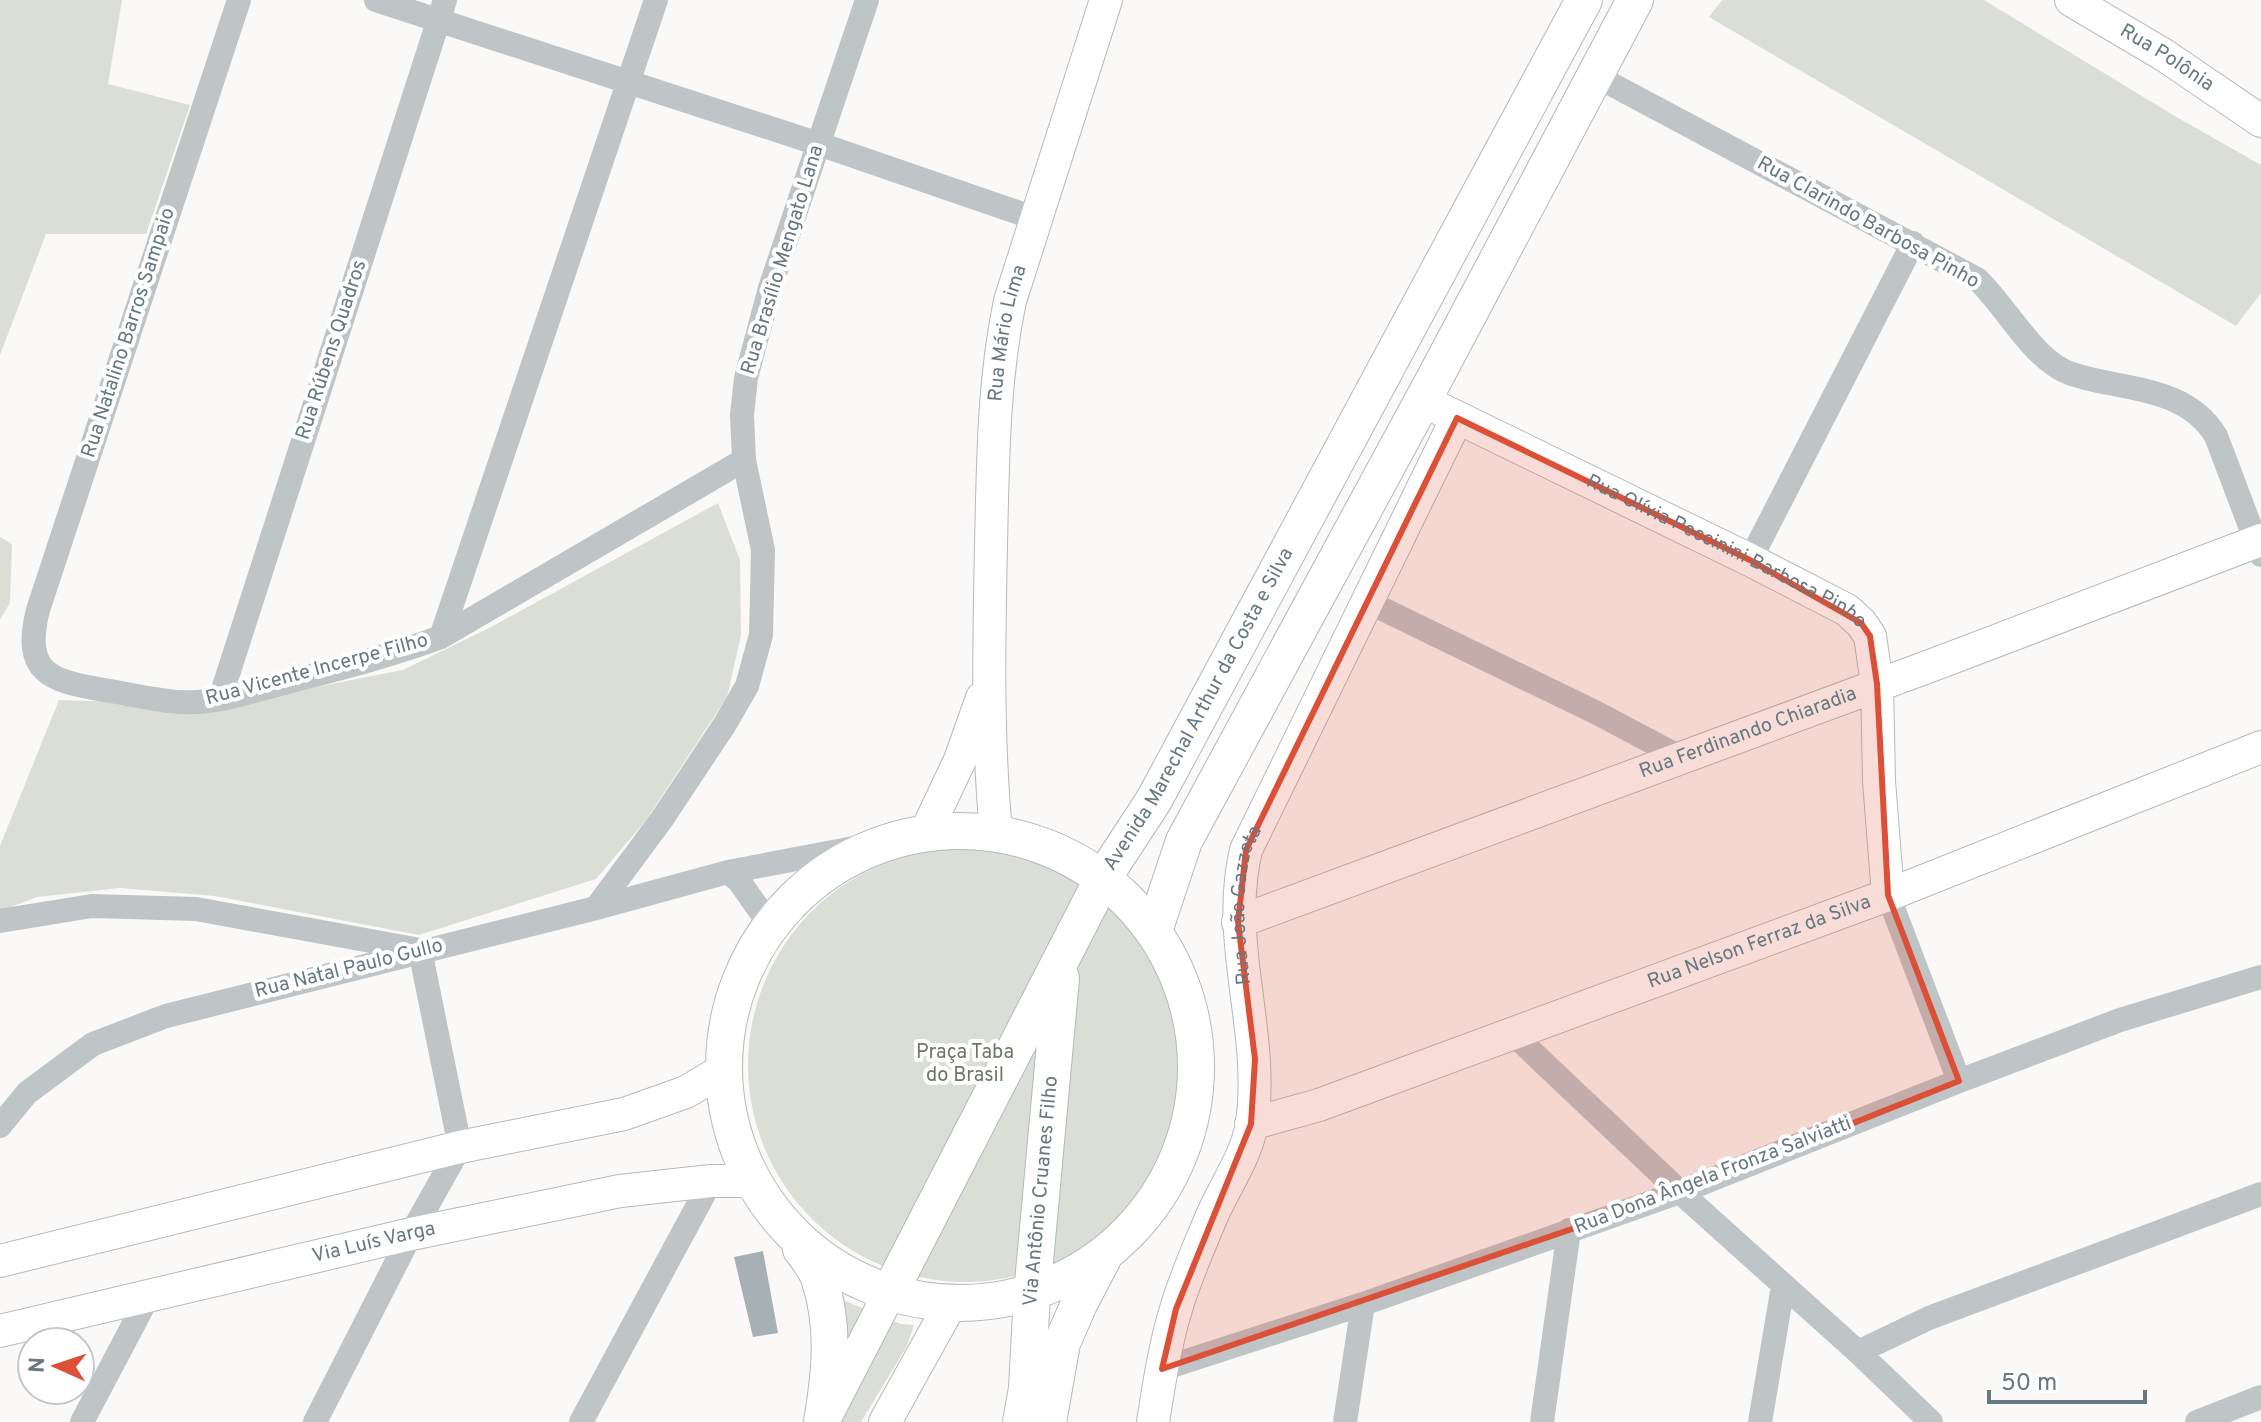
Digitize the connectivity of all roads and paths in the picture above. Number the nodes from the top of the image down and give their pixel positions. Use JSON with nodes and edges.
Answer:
{"nodes":[{"id":1,"x":239,"y":0,"type":"edge"},
{"id":2,"x":376,"y":0,"type":"edge"},
{"id":3,"x":656,"y":0,"type":"edge"},
{"id":4,"x":867,"y":0,"type":"edge"},
{"id":5,"x":1106,"y":0,"type":"edge"},
{"id":6,"x":1584,"y":0,"type":"edge"},
{"id":7,"x":1635,"y":0,"type":"edge"},
{"id":8,"x":2071,"y":0,"type":"edge"},
{"id":9,"x":442,"y":10,"type":"edge"},
{"id":10,"x":1596,"y":76,"type":"junction"},
{"id":11,"x":628,"y":83,"type":"junction"},
{"id":12,"x":2261,"y":121,"type":"edge"},
{"id":13,"x":819,"y":144,"type":"junction"},
{"id":14,"x":1037,"y":219,"type":"junction"},
{"id":15,"x":1913,"y":243,"type":"junction"},
{"id":16,"x":1396,"y":352,"type":"junction"},
{"id":17,"x":1429,"y":387,"type":"junction"},
{"id":18,"x":1457,"y":418,"type":"junction"},
{"id":19,"x":744,"y":460,"type":"junction"},
{"id":20,"x":2259,"y":546,"type":"edge"},
{"id":21,"x":1750,"y":560,"type":"junction"},
{"id":22,"x":1366,"y":601,"type":"junction"},
{"id":23,"x":441,"y":637,"type":"junction"},
{"id":24,"x":41,"y":668,"type":"joint"},
{"id":25,"x":988,"y":680,"type":"junction"},
{"id":26,"x":1877,"y":684,"type":"junction"},
{"id":27,"x":220,"y":699,"type":"junction"},
{"id":28,"x":2261,"y":747,"type":"edge"},
{"id":29,"x":1680,"y":757,"type":"junction"},
{"id":30,"x":1137,"y":824,"type":"junction"},
{"id":31,"x":926,"y":832,"type":"junction"},
{"id":32,"x":996,"y":832,"type":"junction"},
{"id":33,"x":880,"y":843,"type":"junction"},
{"id":34,"x":1057,"y":850,"type":"junction"},
{"id":35,"x":728,"y":872,"type":"junction"},
{"id":36,"x":1103,"y":878,"type":"junction"},
{"id":37,"x":1888,"y":895,"type":"junction"},
{"id":38,"x":596,"y":908,"type":"junction"},
{"id":39,"x":0,"y":921,"type":"edge"},
{"id":40,"x":1238,"y":922,"type":"junction"},
{"id":41,"x":770,"y":925,"type":"junction"},
{"id":42,"x":1154,"y":931,"type":"junction"},
{"id":43,"x":420,"y":950,"type":"junction"},
{"id":44,"x":1062,"y":961,"type":"junction"},
{"id":45,"x":2261,"y":977,"type":"edge"},
{"id":46,"x":1512,"y":1033,"type":"junction"},
{"id":47,"x":723,"y":1070,"type":"junction"},
{"id":48,"x":1959,"y":1081,"type":"junction"},
{"id":49,"x":1251,"y":1124,"type":"junction"},
{"id":50,"x":0,"y":1126,"type":"edge"},
{"id":51,"x":460,"y":1147,"type":"junction"},
{"id":52,"x":711,"y":1181,"type":"junction"},
{"id":53,"x":752,"y":1181,"type":"junction"},
{"id":54,"x":1680,"y":1192,"type":"junction"},
{"id":55,"x":2261,"y":1194,"type":"edge"},
{"id":56,"x":1569,"y":1230,"type":"junction"},
{"id":57,"x":411,"y":1234,"type":"junction"},
{"id":58,"x":794,"y":1237,"type":"junction"},
{"id":59,"x":1104,"y":1255,"type":"junction"},
{"id":60,"x":0,"y":1261,"type":"edge"},
{"id":61,"x":1783,"y":1286,"type":"junction"},
{"id":62,"x":889,"y":1294,"type":"junction"},
{"id":63,"x":1032,"y":1294,"type":"junction"},
{"id":64,"x":148,"y":1297,"type":"junction"},
{"id":65,"x":991,"y":1303,"type":"junction"},
{"id":66,"x":1363,"y":1304,"type":"junction"},
{"id":67,"x":950,"y":1305,"type":"junction"},
{"id":68,"x":0,"y":1331,"type":"edge"},
{"id":69,"x":1029,"y":1352,"type":"junction"},
{"id":70,"x":1858,"y":1352,"type":"junction"},
{"id":71,"x":1162,"y":1369,"type":"junction"},
{"id":72,"x":2261,"y":1397,"type":"edge"},
{"id":73,"x":82,"y":1422,"type":"edge"},
{"id":74,"x":315,"y":1422,"type":"edge"},
{"id":75,"x":581,"y":1422,"type":"edge"},
{"id":76,"x":822,"y":1422,"type":"edge"},
{"id":77,"x":885,"y":1422,"type":"edge"},
{"id":78,"x":1021,"y":1422,"type":"edge"},
{"id":79,"x":1048,"y":1422,"type":"edge"},
{"id":80,"x":1153,"y":1422,"type":"edge"},
{"id":81,"x":1345,"y":1422,"type":"edge"},
{"id":82,"x":1542,"y":1422,"type":"edge"},
{"id":83,"x":1760,"y":1422,"type":"edge"},
{"id":84,"x":1931,"y":1422,"type":"edge"},
{"id":85,"x":2197,"y":1422,"type":"edge"}],
"edges":[{"from":1,"to":24,"type":"street","name":"Rua Natalino Barros Sampaio"},
{"from":2,"to":9,"type":"street"},
{"from":3,"to":11,"type":"street"},
{"from":4,"to":13,"type":"street","name":"Rua Brasílio Mengato Lana"},
{"from":5,"to":14,"type":"street","name":"Rua Mário Lima"},
{"from":6,"to":16,"type":"main road","name":"Avenida Marechal Arthur da Costa e Silva"},
{"from":7,"to":10,"type":"main road"},
{"from":8,"to":12,"type":"street","name":"Rua Polônia"},
{"from":9,"to":11,"type":"street"},
{"from":9,"to":27,"type":"street","name":"Rua Rúbens Quadros"},
{"from":10,"to":15,"type":"street","name":"Rua Clarindo Barbosa Pinho"},
{"from":10,"to":17,"type":"main road"},
{"from":11,"to":13,"type":"street"},
{"from":11,"to":23,"type":"street"},
{"from":13,"to":14,"type":"street"},
{"from":13,"to":19,"type":"street","name":"Rua Brasílio Mengato Lana"},
{"from":14,"to":25,"type":"street","name":"Rua Mário Lima"},
{"from":15,"to":20,"type":"street","name":"Rua Clarindo Barbosa Pinho"},
{"from":15,"to":21,"type":"street"},
{"from":16,"to":17,"type":"main road"},
{"from":16,"to":30,"type":"main road","name":"Avenida Marechal Arthur da Costa e Silva"},
{"from":17,"to":18,"type":"street","name":"Rua Olívia Peccinini Barbosa Pinho"},
{"from":17,"to":42,"type":"main road"},
{"from":18,"to":21,"type":"street","name":"Rua Olívia Peccinini Barbosa Pinho"},
{"from":18,"to":22,"type":"street","name":"Rua João Gazzeta"},
{"from":19,"to":23,"type":"street","name":"Rua Vicente Incerpe Filho"},
{"from":19,"to":38,"type":"street","name":"Rua Brasílio Mengato Lana"},
{"from":20,"to":26,"type":"street","name":"Rua Ferdinando Chiaradia"},
{"from":21,"to":26,"type":"street","name":"Rua Olívia Peccinini Barbosa Pinho"},
{"from":22,"to":29,"type":"street"},
{"from":22,"to":40,"type":"street","name":"Rua João Gazzeta"},
{"from":23,"to":27,"type":"street","name":"Rua Vicente Incerpe Filho"},
{"from":24,"to":27,"type":"street","name":"Rua Vicente Incerpe Filho"},
{"from":25,"to":31,"type":"street","name":"Rua Mário Lima"},
{"from":25,"to":32,"type":"street","name":"Rua Mário Lima"},
{"from":26,"to":29,"type":"street","name":"Rua Ferdinando Chiaradia"},
{"from":26,"to":37,"type":"street","name":"Rua Olívia Peccinini Barbosa Pinho"},
{"from":28,"to":37,"type":"street","name":"Rua Nelson Ferraz da Silva"},
{"from":29,"to":40,"type":"street","name":"Rua Ferdinando Chiaradia"},
{"from":30,"to":34,"type":"main road"},
{"from":30,"to":36,"type":"main road","name":"Avenida Marechal Arthur da Costa e Silva"},
{"from":31,"to":32,"type":"main road"},
{"from":31,"to":33,"type":"main road"},
{"from":32,"to":34,"type":"main road"},
{"from":33,"to":35,"type":"street","name":"Rua Natal Paulo Gullo"},
{"from":33,"to":41,"type":"main road"},
{"from":34,"to":36,"type":"main road"},
{"from":35,"to":38,"type":"street","name":"Rua Natal Paulo Gullo"},
{"from":35,"to":41,"type":"street"},
{"from":36,"to":42,"type":"main road"},
{"from":36,"to":44,"type":"main road","name":"Avenida Marechal Arthur da Costa e Silva"},
{"from":37,"to":46,"type":"street","name":"Rua Nelson Ferraz da Silva"},
{"from":37,"to":48,"type":"street","name":"Rua Olívia Peccinini Barbosa Pinho"},
{"from":38,"to":43,"type":"street","name":"Rua Natal Paulo Gullo"},
{"from":39,"to":43,"type":"street"},
{"from":40,"to":49,"type":"street","name":"Rua João Gazzeta"},
{"from":41,"to":47,"type":"main road"},
{"from":42,"to":59,"type":"main road"},
{"from":43,"to":50,"type":"street","name":"Rua Natal Paulo Gullo"},
{"from":43,"to":51,"type":"street"},
{"from":44,"to":62,"type":"main road","name":"Avenida Marechal Arthur da Costa e Silva"},
{"from":44,"to":63,"type":"main road","name":"Via Antônio Cruanes Filho"},
{"from":45,"to":48,"type":"street","name":"Rua Dona Ângela Fronza Salviatti"},
{"from":46,"to":49,"type":"street","name":"Rua Nelson Ferraz da Silva"},
{"from":46,"to":54,"type":"street"},
{"from":47,"to":51,"type":"street"},
{"from":47,"to":53,"type":"main road"},
{"from":48,"to":54,"type":"street","name":"Rua Dona Ângela Fronza Salviatti"},
{"from":49,"to":71,"type":"street","name":"Rua João Gazzeta"},
{"from":51,"to":57,"type":"street"},
{"from":51,"to":60,"type":"street"},
{"from":52,"to":53,"type":"street","name":"Via Luís Varga"},
{"from":52,"to":57,"type":"street","name":"Via Luís Varga"},
{"from":52,"to":75,"type":"street"},
{"from":53,"to":58,"type":"main road"},
{"from":54,"to":56,"type":"street","name":"Rua Dona Ângela Fronza Salviatti"},
{"from":54,"to":61,"type":"street"},
{"from":55,"to":70,"type":"street"},
{"from":56,"to":66,"type":"street","name":"Rua Dona Ângela Fronza Salviatti"},
{"from":56,"to":82,"type":"street"},
{"from":57,"to":64,"type":"street","name":"Via Luís Varga"},
{"from":57,"to":74,"type":"street"},
{"from":58,"to":62,"type":"main road"},
{"from":58,"to":76,"type":"main road"},
{"from":59,"to":63,"type":"main road"},
{"from":59,"to":79,"type":"main road"},
{"from":61,"to":70,"type":"street"},
{"from":61,"to":83,"type":"street"},
{"from":62,"to":67,"type":"main road"},
{"from":62,"to":76,"type":"street","name":"Avenida Marechal Arthur da Costa e Silva"},
{"from":63,"to":65,"type":"main road"},
{"from":63,"to":69,"type":"main road","name":"Via Antônio Cruanes Filho"},
{"from":64,"to":68,"type":"street","name":"Via Luís Varga"},
{"from":64,"to":73,"type":"street"},
{"from":65,"to":67,"type":"main road"},
{"from":65,"to":69,"type":"main road"},
{"from":66,"to":71,"type":"street","name":"Rua Dona Ângela Fronza Salviatti"},
{"from":66,"to":81,"type":"street"},
{"from":67,"to":77,"type":"street"},
{"from":69,"to":78,"type":"main road","name":"Via Antônio Cruanes Filho"},
{"from":70,"to":84,"type":"street"},
{"from":71,"to":80,"type":"street","name":"Rua João Gazzeta"},
{"from":72,"to":85,"type":"street"}]}
